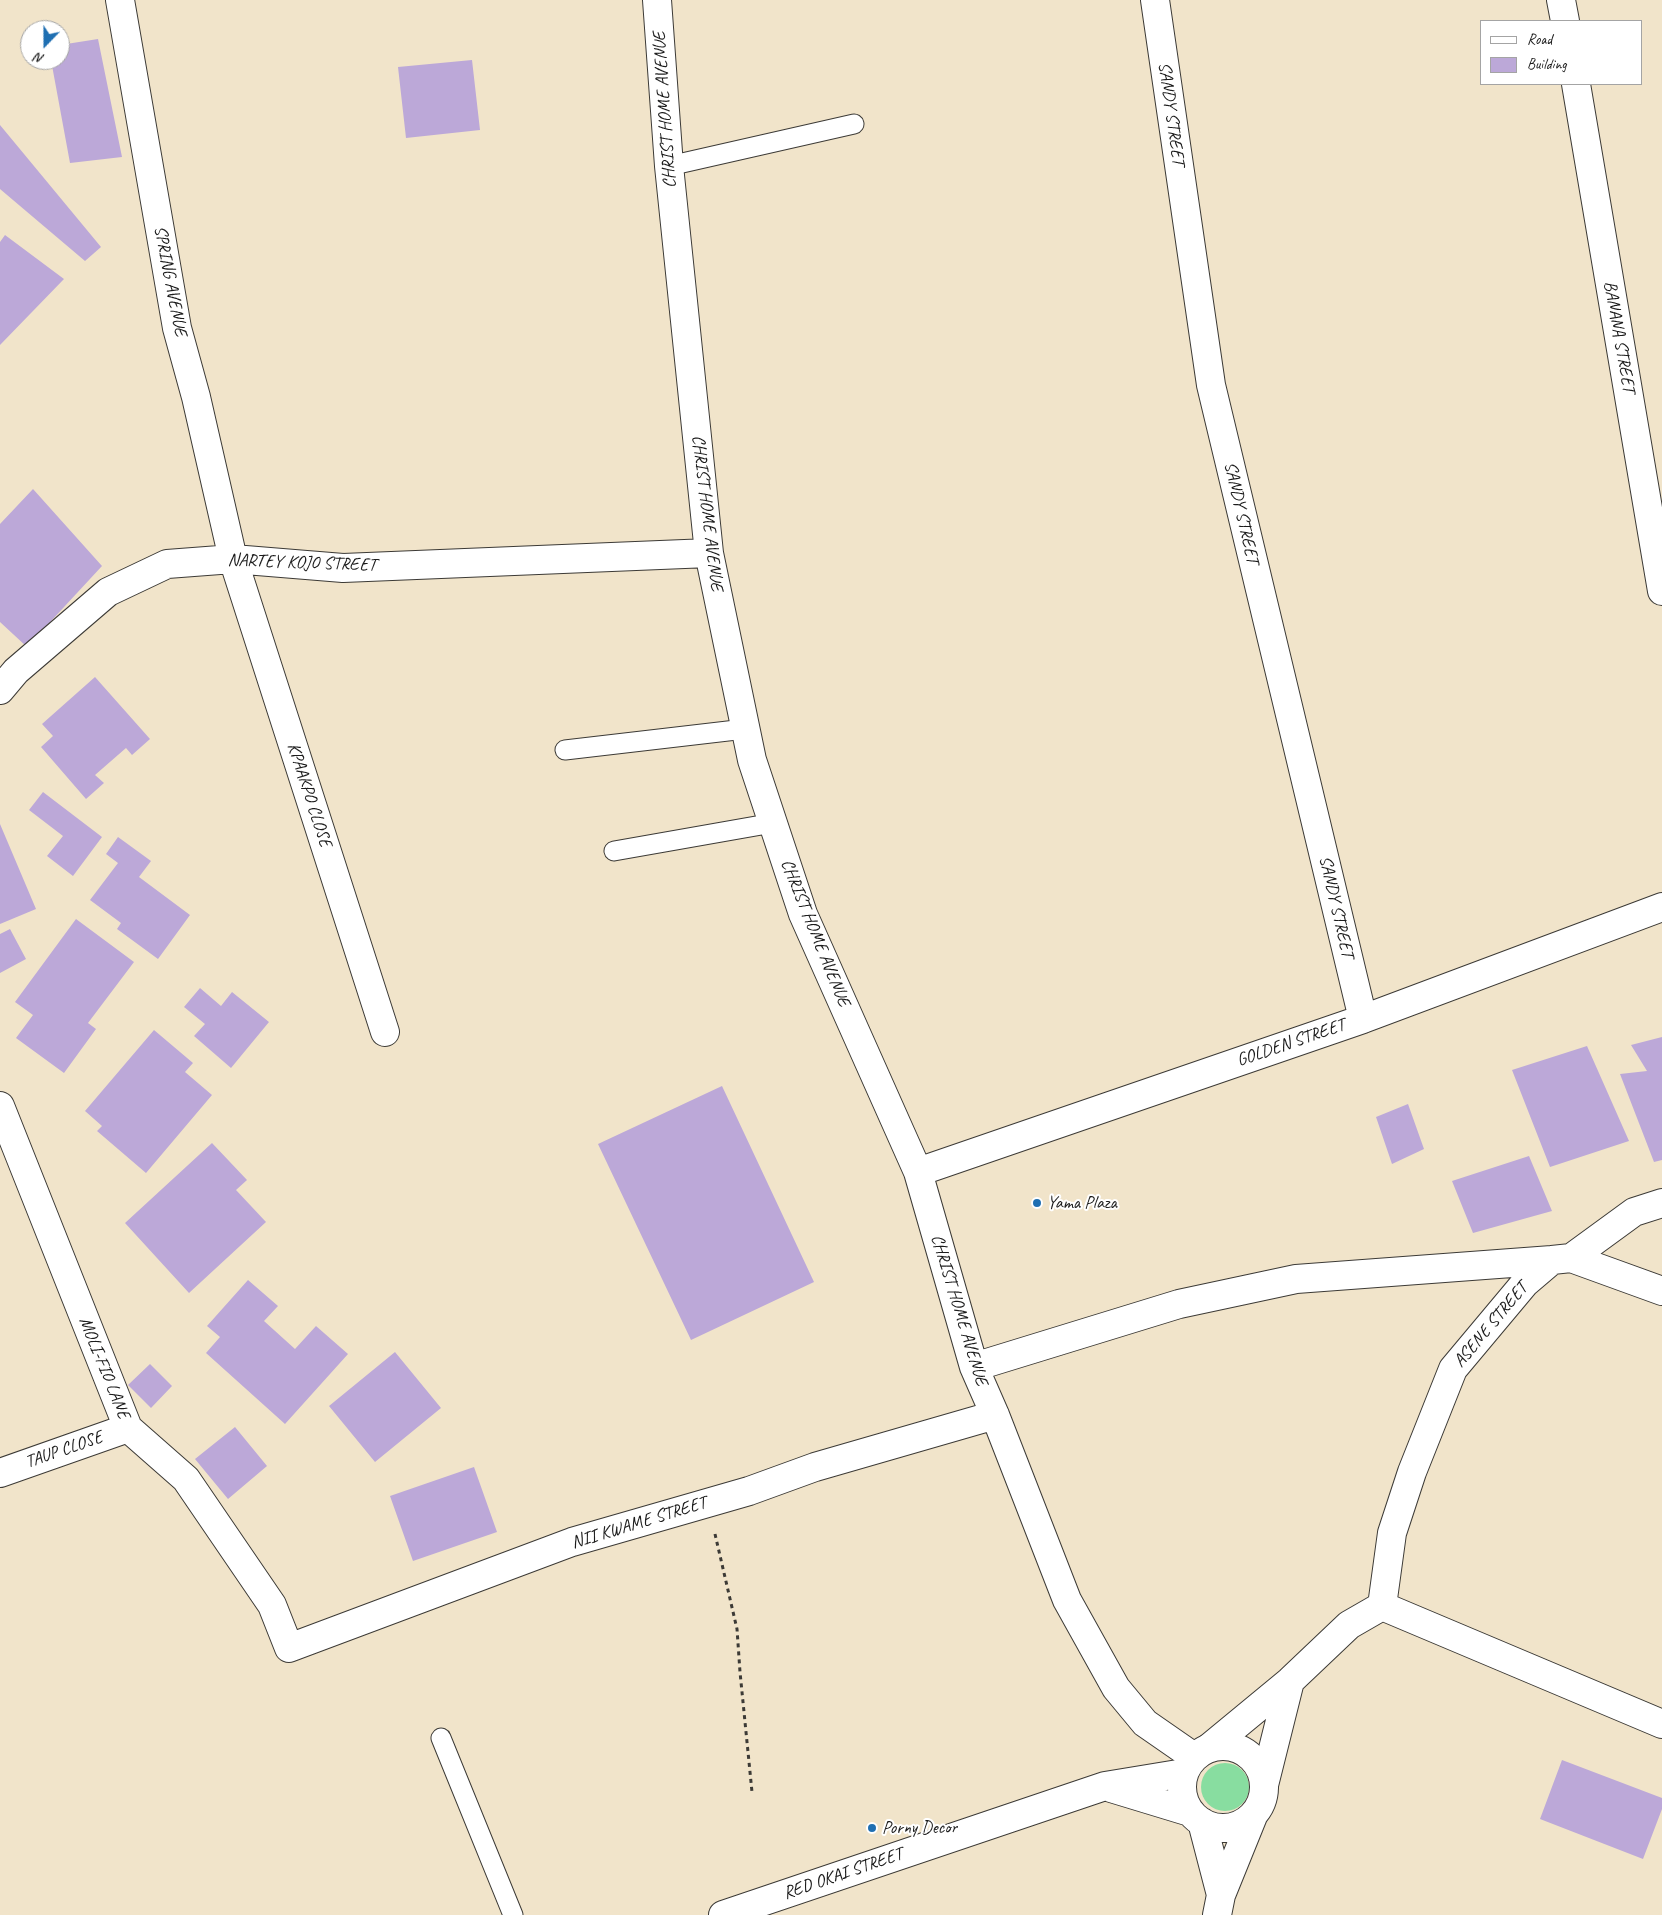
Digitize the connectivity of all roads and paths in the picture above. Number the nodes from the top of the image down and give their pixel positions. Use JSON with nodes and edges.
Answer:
{"nodes":[{"id":1,"x":120,"y":0,"type":"edge"},
{"id":2,"x":657,"y":0,"type":"edge"},
{"id":3,"x":1155,"y":0,"type":"edge"},
{"id":4,"x":1561,"y":0,"type":"edge"},
{"id":5,"x":1565,"y":20,"type":"edge"},
{"id":6,"x":1576,"y":85,"type":"edge"},
{"id":7,"x":854,"y":124,"type":"dead end"},
{"id":8,"x":669,"y":166,"type":"junction"},
{"id":9,"x":709,"y":553,"type":"junction"},
{"id":10,"x":233,"y":559,"type":"junction"},
{"id":11,"x":1662,"y":590,"type":"edge"},
{"id":12,"x":0,"y":690,"type":"edge"},
{"id":13,"x":746,"y":729,"type":"junction"},
{"id":14,"x":565,"y":750,"type":"dead end"},
{"id":15,"x":773,"y":823,"type":"junction"},
{"id":16,"x":614,"y":851,"type":"dead end"},
{"id":17,"x":1662,"y":907,"type":"edge"},
{"id":18,"x":1363,"y":1019,"type":"junction"},
{"id":19,"x":385,"y":1032,"type":"dead end"},
{"id":20,"x":0,"y":1106,"type":"edge"},
{"id":21,"x":918,"y":1172,"type":"junction"},
{"id":22,"x":1662,"y":1203,"type":"edge"},
{"id":23,"x":1562,"y":1259,"type":"junction"},
{"id":24,"x":1662,"y":1291,"type":"edge"},
{"id":25,"x":974,"y":1367,"type":"junction"},
{"id":26,"x":995,"y":1415,"type":"junction"},
{"id":27,"x":128,"y":1428,"type":"junction"},
{"id":28,"x":0,"y":1473,"type":"edge"},
{"id":29,"x":707,"y":1502,"type":"junction"},
{"id":30,"x":1382,"y":1606,"type":"junction"},
{"id":31,"x":289,"y":1648,"type":"joint"},
{"id":32,"x":1290,"y":1680,"type":"junction"},
{"id":33,"x":1662,"y":1724,"type":"edge"},
{"id":34,"x":441,"y":1738,"type":"dead end"},
{"id":35,"x":1196,"y":1759,"type":"junction"},
{"id":36,"x":1264,"y":1785,"type":"junction"},
{"id":37,"x":1104,"y":1786,"type":"junction"},
{"id":38,"x":752,"y":1792,"type":"dead end"},
{"id":39,"x":1252,"y":1816,"type":"junction"},
{"id":40,"x":1196,"y":1817,"type":"junction"},
{"id":41,"x":1219,"y":1905,"type":"edge"},
{"id":42,"x":513,"y":1915,"type":"edge"},
{"id":43,"x":724,"y":1915,"type":"edge"}],
"edges":[{"from":1,"to":10,"type":"street","name":"SPRING AVENUE"},
{"from":2,"to":8,"type":"street","name":"CHRIST HOME AVENUE"},
{"from":3,"to":18,"type":"street","name":"SANDY STREET"},
{"from":4,"to":5,"type":"street"},
{"from":6,"to":11,"type":"street","name":"BANANA STREET"},
{"from":7,"to":8,"type":"lane"},
{"from":8,"to":9,"type":"street","name":"CHRIST HOME AVENUE"},
{"from":9,"to":10,"type":"street","name":"NARTEY KOJO STREET"},
{"from":9,"to":13,"type":"street","name":"CHRIST HOME AVENUE"},
{"from":10,"to":12,"type":"street","name":"NARTEY KOJO STREET"},
{"from":10,"to":19,"type":"street","name":"KPAAKPO CLOSE"},
{"from":13,"to":14,"type":"lane"},
{"from":13,"to":15,"type":"street","name":"CHRIST HOME AVENUE"},
{"from":15,"to":16,"type":"lane"},
{"from":15,"to":21,"type":"street","name":"CHRIST HOME AVENUE"},
{"from":17,"to":18,"type":"street","name":"GOLDEN STREET"},
{"from":18,"to":21,"type":"street","name":"GOLDEN STREET"},
{"from":20,"to":27,"type":"street","name":"MOLI-FIO LANE"},
{"from":21,"to":25,"type":"street","name":"CHRIST HOME AVENUE"},
{"from":22,"to":23,"type":"street","name":"ASENE STREET"},
{"from":23,"to":24,"type":"street"},
{"from":23,"to":25,"type":"street"},
{"from":23,"to":30,"type":"street","name":"ASENE STREET"},
{"from":25,"to":26,"type":"street","name":"CHRIST HOME AVENUE"},
{"from":26,"to":29,"type":"street","name":"NII KWAME STREET"},
{"from":26,"to":35,"type":"street","name":"CHRIST HOME AVENUE"},
{"from":27,"to":28,"type":"street","name":"TAUP CLOSE"},
{"from":27,"to":31,"type":"street","name":"MOLI-FIO LANE"},
{"from":29,"to":31,"type":"street","name":"NII KWAME STREET"},
{"from":29,"to":38,"type":"path"},
{"from":30,"to":32,"type":"street"},
{"from":30,"to":33,"type":"street"},
{"from":32,"to":35,"type":"street"},
{"from":32,"to":36,"type":"street"},
{"from":34,"to":42,"type":"lane"},
{"from":35,"to":36,"type":"street"},
{"from":35,"to":37,"type":"street","name":"RED OKAI STREET"},
{"from":35,"to":40,"type":"street"},
{"from":36,"to":39,"type":"street"},
{"from":37,"to":40,"type":"street"},
{"from":37,"to":43,"type":"street","name":"RED OKAI STREET"},
{"from":39,"to":40,"type":"street"},
{"from":39,"to":41,"type":"street"},
{"from":40,"to":41,"type":"street"}]}
